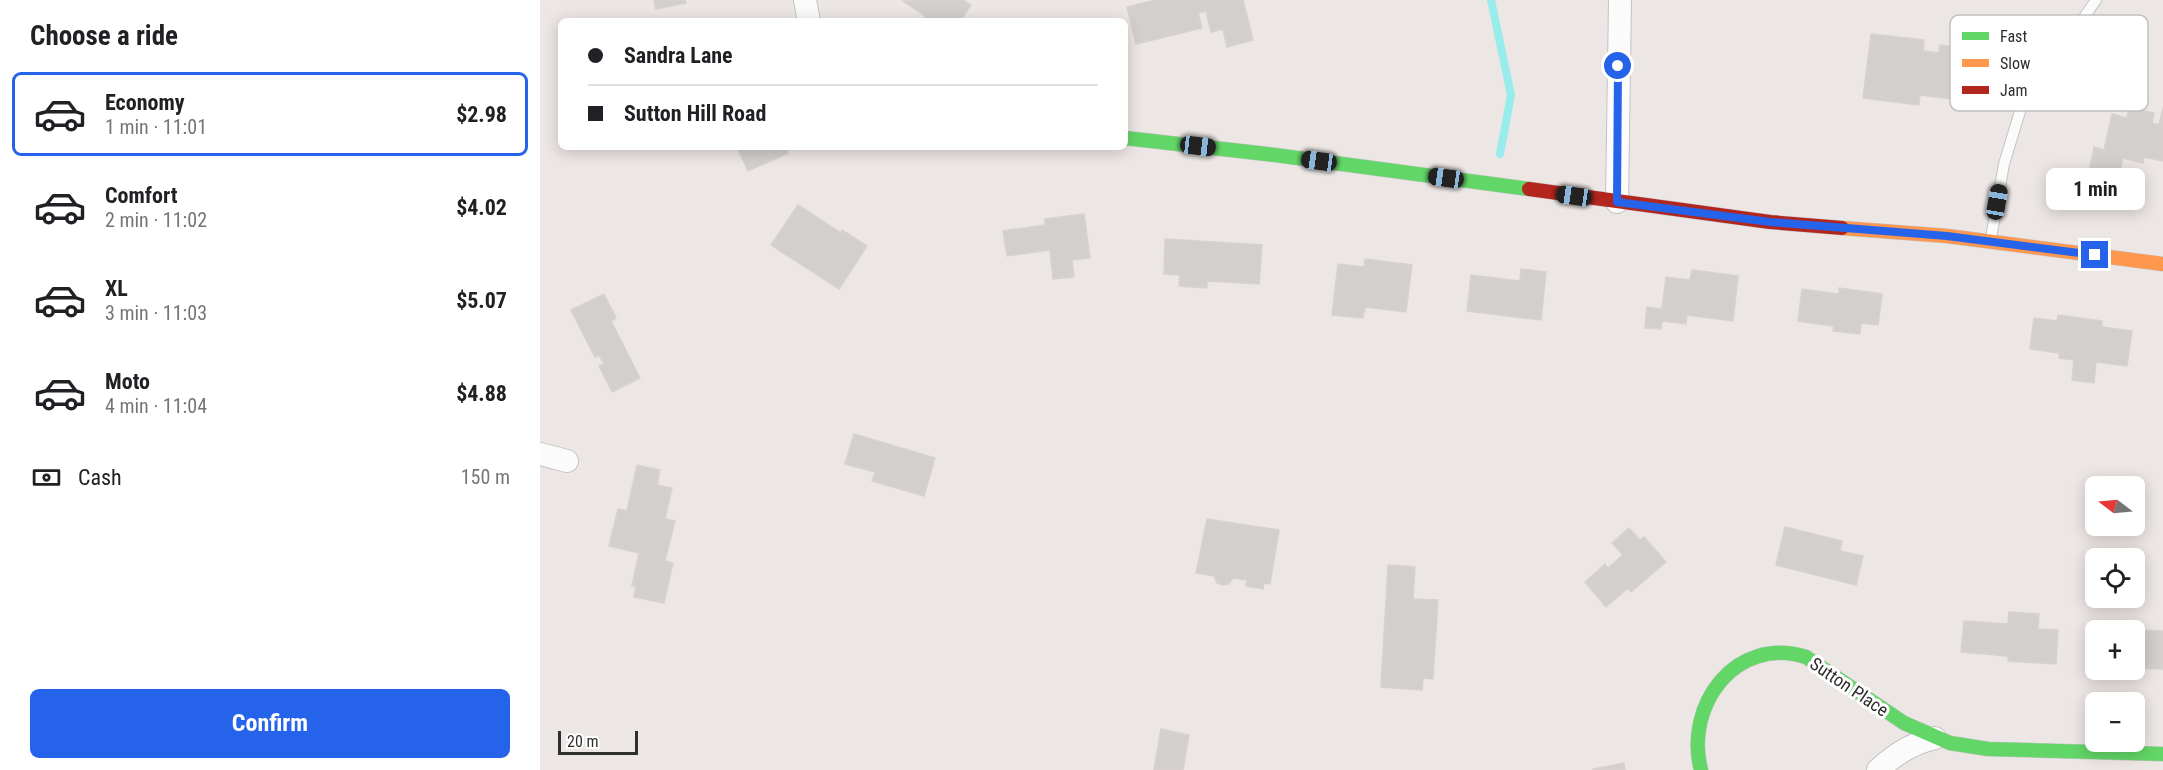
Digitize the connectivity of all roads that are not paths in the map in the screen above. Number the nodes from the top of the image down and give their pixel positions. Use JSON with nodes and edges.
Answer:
{"nodes":[{"id":1,"x":805,"y":0,"type":"edge"},
{"id":2,"x":1620,"y":0,"type":"edge"},
{"id":3,"x":2096,"y":0,"type":"edge"},
{"id":4,"x":2086,"y":15,"type":"edge"},
{"id":5,"x":808,"y":18,"type":"edge"},
{"id":6,"x":2020,"y":111,"type":"edge"},
{"id":7,"x":1128,"y":138,"type":"edge"},
{"id":8,"x":1617,"y":202,"type":"junction"},
{"id":9,"x":1990,"y":241,"type":"junction"},
{"id":10,"x":2163,"y":264,"type":"edge"},
{"id":11,"x":540,"y":454,"type":"edge"},
{"id":12,"x":567,"y":461,"type":"dead end"},
{"id":13,"x":1935,"y":738,"type":"junction"},
{"id":14,"x":2163,"y":754,"type":"edge"},
{"id":15,"x":1701,"y":770,"type":"edge"},
{"id":16,"x":1878,"y":770,"type":"edge"}],
"edges":[{"from":1,"to":5,"type":"street"},
{"from":2,"to":8,"type":"street"},
{"from":3,"to":4,"type":"lane"},
{"from":6,"to":9,"type":"lane"},
{"from":7,"to":8,"type":"street"},
{"from":8,"to":9,"type":"street"},
{"from":9,"to":10,"type":"street"},
{"from":11,"to":12,"type":"street"},
{"from":13,"to":14,"type":"street","name":"Sutton Place"},
{"from":13,"to":15,"type":"street","name":"Sutton Place"},
{"from":13,"to":16,"type":"street"}]}
